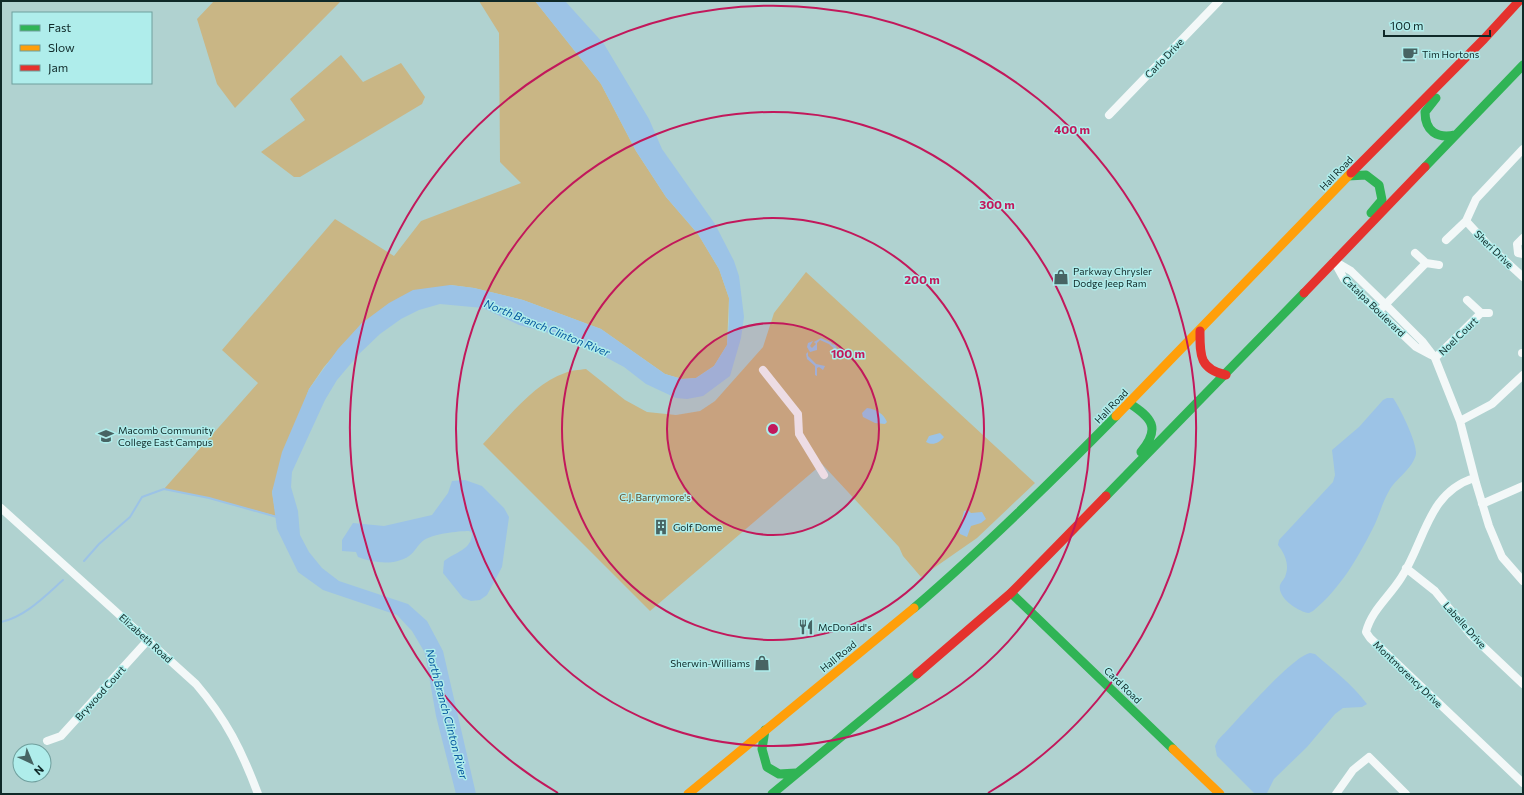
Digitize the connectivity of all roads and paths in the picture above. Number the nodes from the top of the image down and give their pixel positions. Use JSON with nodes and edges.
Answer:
{"nodes":[{"id":1,"x":1219,"y":1,"type":"edge"},
{"id":2,"x":1519,"y":1,"type":"edge"},
{"id":3,"x":1484,"y":39,"type":"junction"},
{"id":4,"x":1523,"y":64,"type":"edge"},
{"id":5,"x":1109,"y":115,"type":"dead end"},
{"id":6,"x":1455,"y":134,"type":"junction"},
{"id":7,"x":1523,"y":149,"type":"edge"},
{"id":8,"x":1348,"y":176,"type":"junction"},
{"id":9,"x":1466,"y":220,"type":"junction"},
{"id":10,"x":1523,"y":238,"type":"edge"},
{"id":11,"x":1446,"y":240,"type":"dead end"},
{"id":12,"x":1415,"y":252,"type":"dead end"},
{"id":13,"x":1523,"y":254,"type":"edge"},
{"id":14,"x":1334,"y":261,"type":"junction"},
{"id":15,"x":1426,"y":263,"type":"junction"},
{"id":16,"x":1439,"y":265,"type":"dead end"},
{"id":17,"x":1523,"y":277,"type":"edge"},
{"id":18,"x":1467,"y":300,"type":"dead end"},
{"id":19,"x":1386,"y":304,"type":"junction"},
{"id":20,"x":1379,"y":312,"type":"junction"},
{"id":21,"x":1200,"y":331,"type":"junction"},
{"id":22,"x":1435,"y":358,"type":"junction"},
{"id":23,"x":763,"y":370,"type":"dead end"},
{"id":24,"x":1226,"y":375,"type":"junction"},
{"id":25,"x":1523,"y":375,"type":"edge"},
{"id":26,"x":1129,"y":403,"type":"junction"},
{"id":27,"x":1460,"y":421,"type":"junction"},
{"id":28,"x":824,"y":475,"type":"dead end"},
{"id":29,"x":1474,"y":478,"type":"junction"},
{"id":30,"x":1523,"y":486,"type":"edge"},
{"id":31,"x":1482,"y":504,"type":"junction"},
{"id":32,"x":1,"y":508,"type":"edge"},
{"id":33,"x":1091,"y":514,"type":"junction"},
{"id":34,"x":1406,"y":568,"type":"junction"},
{"id":35,"x":1523,"y":581,"type":"edge"},
{"id":36,"x":1011,"y":593,"type":"junction"},
{"id":37,"x":148,"y":640,"type":"junction"},
{"id":38,"x":1523,"y":684,"type":"edge"},
{"id":39,"x":765,"y":730,"type":"junction"},
{"id":40,"x":48,"y":741,"type":"dead end"},
{"id":41,"x":796,"y":773,"type":"junction"},
{"id":42,"x":1523,"y":783,"type":"edge"},
{"id":43,"x":258,"y":794,"type":"edge"},
{"id":44,"x":688,"y":794,"type":"edge"},
{"id":45,"x":772,"y":794,"type":"edge"},
{"id":46,"x":1220,"y":794,"type":"edge"},
{"id":47,"x":1336,"y":794,"type":"edge"},
{"id":48,"x":1406,"y":794,"type":"edge"}],
"edges":[{"from":1,"to":5,"type":"street","name":"Carlo Drive"},
{"from":2,"to":3,"type":"main road","name":"Hall Road"},
{"from":3,"to":6,"type":"main road"},
{"from":3,"to":8,"type":"main road","name":"Hall Road"},
{"from":4,"to":6,"type":"main road"},
{"from":6,"to":14,"type":"main road"},
{"from":7,"to":9,"type":"street"},
{"from":8,"to":14,"type":"main road"},
{"from":8,"to":21,"type":"main road","name":"Hall Road"},
{"from":9,"to":11,"type":"street"},
{"from":9,"to":17,"type":"street","name":"Sheri Drive"},
{"from":10,"to":13,"type":"street"},
{"from":12,"to":15,"type":"street"},
{"from":14,"to":19,"type":"street","name":"Catalpa Boulevard"},
{"from":14,"to":20,"type":"street","name":"Catalpa Boulevard"},
{"from":14,"to":24,"type":"main road"},
{"from":15,"to":16,"type":"street"},
{"from":15,"to":19,"type":"street"},
{"from":18,"to":22,"type":"street","name":"Noel Court"},
{"from":19,"to":20,"type":"street"},
{"from":19,"to":22,"type":"street","name":"Catalpa Boulevard"},
{"from":20,"to":22,"type":"street","name":"Catalpa Boulevard"},
{"from":21,"to":24,"type":"main road"},
{"from":21,"to":26,"type":"main road","name":"Hall Road"},
{"from":22,"to":27,"type":"street","name":"Catalpa Boulevard"},
{"from":23,"to":28,"type":"street"},
{"from":24,"to":33,"type":"main road"},
{"from":25,"to":27,"type":"street"},
{"from":26,"to":33,"type":"main road"},
{"from":26,"to":39,"type":"main road","name":"Hall Road"},
{"from":27,"to":29,"type":"street","name":"Catalpa Boulevard"},
{"from":29,"to":31,"type":"street","name":"Catalpa Boulevard"},
{"from":29,"to":34,"type":"street","name":"Montmorency Drive"},
{"from":30,"to":31,"type":"street"},
{"from":31,"to":35,"type":"street","name":"Catalpa Boulevard"},
{"from":32,"to":37,"type":"street","name":"Elizabeth Road"},
{"from":33,"to":36,"type":"main road"},
{"from":34,"to":38,"type":"street","name":"Labelle Drive"},
{"from":34,"to":42,"type":"street","name":"Montmorency Drive"},
{"from":36,"to":41,"type":"main road"},
{"from":36,"to":46,"type":"main road","name":"Card Road"},
{"from":37,"to":40,"type":"street","name":"Brywood Court"},
{"from":37,"to":43,"type":"street","name":"Elizabeth Road"},
{"from":39,"to":41,"type":"main road"},
{"from":39,"to":44,"type":"main road","name":"Hall Road"},
{"from":41,"to":45,"type":"main road"},
{"from":47,"to":48,"type":"street"}]}
